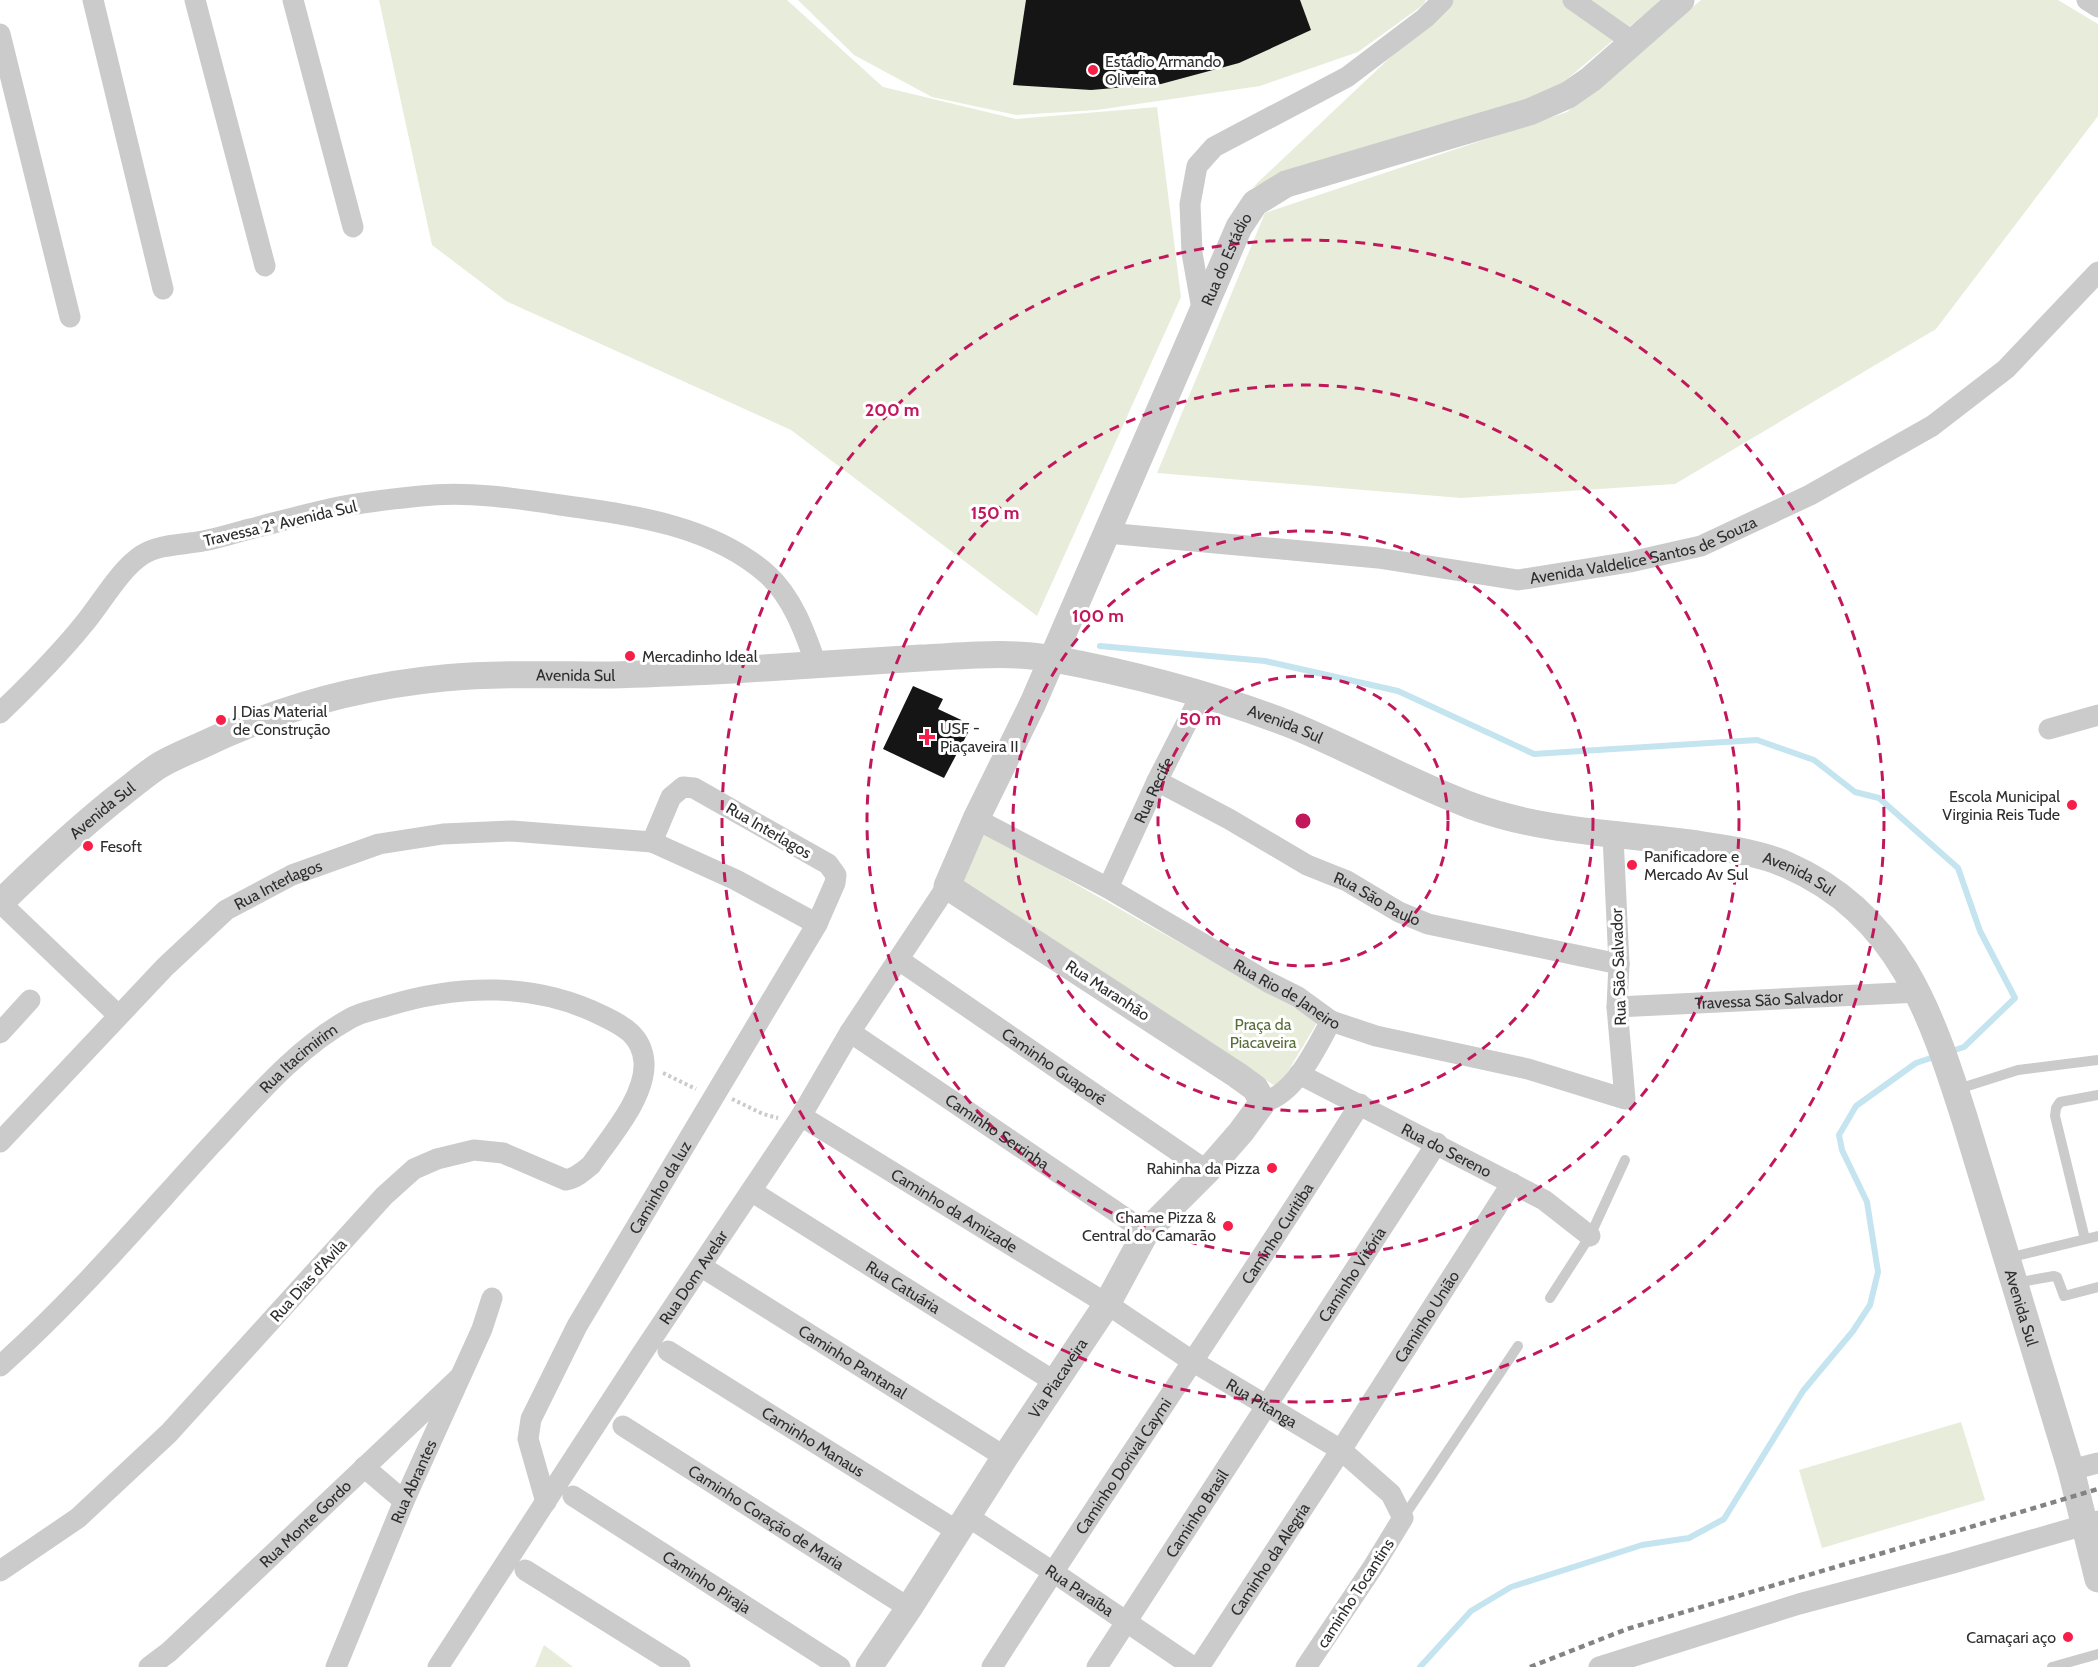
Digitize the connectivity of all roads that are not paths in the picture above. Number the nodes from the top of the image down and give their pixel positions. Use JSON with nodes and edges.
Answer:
{"nodes":[{"id":1,"x":93,"y":0,"type":"edge"},
{"id":2,"x":195,"y":0,"type":"edge"},
{"id":3,"x":293,"y":0,"type":"edge"},
{"id":4,"x":1443,"y":0,"type":"edge"},
{"id":5,"x":1573,"y":0,"type":"edge"},
{"id":6,"x":1681,"y":0,"type":"edge"},
{"id":7,"x":2087,"y":0,"type":"edge"},
{"id":8,"x":2098,"y":6,"type":"edge"},
{"id":9,"x":0,"y":34,"type":"edge"},
{"id":10,"x":1633,"y":42,"type":"junction"},
{"id":11,"x":353,"y":227,"type":"dead end"},
{"id":12,"x":265,"y":266,"type":"dead end"},
{"id":13,"x":2098,"y":272,"type":"edge"},
{"id":14,"x":163,"y":290,"type":"dead end"},
{"id":15,"x":1202,"y":309,"type":"junction"},
{"id":16,"x":70,"y":317,"type":"dead end"},
{"id":17,"x":1107,"y":533,"type":"junction"},
{"id":18,"x":1051,"y":658,"type":"junction"},
{"id":19,"x":816,"y":664,"type":"junction"},
{"id":20,"x":1202,"y":693,"type":"junction"},
{"id":21,"x":0,"y":713,"type":"edge"},
{"id":22,"x":2098,"y":715,"type":"edge"},
{"id":23,"x":2049,"y":729,"type":"dead end"},
{"id":24,"x":1157,"y":781,"type":"junction"},
{"id":25,"x":976,"y":819,"type":"junction"},
{"id":26,"x":1613,"y":836,"type":"junction"},
{"id":27,"x":652,"y":842,"type":"junction"},
{"id":28,"x":835,"y":883,"type":"joint"},
{"id":29,"x":947,"y":886,"type":"junction"},
{"id":30,"x":1108,"y":888,"type":"junction"},
{"id":31,"x":0,"y":902,"type":"edge"},
{"id":32,"x":817,"y":924,"type":"junction"},
{"id":33,"x":899,"y":960,"type":"junction"},
{"id":34,"x":1619,"y":964,"type":"junction"},
{"id":35,"x":1918,"y":992,"type":"junction"},
{"id":36,"x":30,"y":1000,"type":"dead end"},
{"id":37,"x":1617,"y":1007,"type":"junction"},
{"id":38,"x":118,"y":1015,"type":"junction"},
{"id":39,"x":1331,"y":1021,"type":"junction"},
{"id":40,"x":850,"y":1032,"type":"junction"},
{"id":41,"x":0,"y":1033,"type":"edge"},
{"id":42,"x":2098,"y":1060,"type":"edge"},
{"id":43,"x":1299,"y":1074,"type":"junction"},
{"id":44,"x":1954,"y":1087,"type":"junction"},
{"id":45,"x":2098,"y":1095,"type":"edge"},
{"id":46,"x":637,"y":1098,"type":"joint"},
{"id":47,"x":1625,"y":1099,"type":"joint"},
{"id":48,"x":1263,"y":1102,"type":"junction"},
{"id":49,"x":1360,"y":1104,"type":"junction"},
{"id":50,"x":793,"y":1117,"type":"junction"},
{"id":51,"x":0,"y":1142,"type":"edge"},
{"id":52,"x":1437,"y":1143,"type":"junction"},
{"id":53,"x":1625,"y":1160,"type":"dead end"},
{"id":54,"x":1207,"y":1171,"type":"junction"},
{"id":55,"x":1512,"y":1183,"type":"junction"},
{"id":56,"x":751,"y":1191,"type":"junction"},
{"id":57,"x":1146,"y":1232,"type":"junction"},
{"id":58,"x":1590,"y":1236,"type":"junction"},
{"id":59,"x":2098,"y":1236,"type":"edge"},
{"id":60,"x":2085,"y":1239,"type":"junction"},
{"id":61,"x":702,"y":1267,"type":"junction"},
{"id":62,"x":2011,"y":1271,"type":"junction"},
{"id":63,"x":2098,"y":1287,"type":"edge"},
{"id":64,"x":492,"y":1298,"type":"dead end"},
{"id":65,"x":1550,"y":1298,"type":"dead end"},
{"id":66,"x":1107,"y":1304,"type":"junction"},
{"id":67,"x":1518,"y":1346,"type":"dead end"},
{"id":68,"x":668,"y":1351,"type":"dead end"},
{"id":69,"x":1192,"y":1361,"type":"junction"},
{"id":70,"x":0,"y":1366,"type":"edge"},
{"id":71,"x":459,"y":1378,"type":"junction"},
{"id":72,"x":1054,"y":1382,"type":"junction"},
{"id":73,"x":1269,"y":1406,"type":"junction"},
{"id":74,"x":623,"y":1426,"type":"dead end"},
{"id":75,"x":1341,"y":1450,"type":"junction"},
{"id":76,"x":1005,"y":1457,"type":"junction"},
{"id":77,"x":2098,"y":1463,"type":"edge"},
{"id":78,"x":364,"y":1467,"type":"junction"},
{"id":79,"x":2071,"y":1470,"type":"junction"},
{"id":80,"x":573,"y":1496,"type":"dead end"},
{"id":81,"x":404,"y":1501,"type":"junction"},
{"id":82,"x":546,"y":1502,"type":"junction"},
{"id":83,"x":1403,"y":1518,"type":"junction"},
{"id":84,"x":2091,"y":1523,"type":"edge"},
{"id":85,"x":962,"y":1524,"type":"junction"},
{"id":86,"x":525,"y":1570,"type":"dead end"},
{"id":87,"x":0,"y":1571,"type":"edge"},
{"id":88,"x":1053,"y":1572,"type":"junction"},
{"id":89,"x":2098,"y":1579,"type":"edge"},
{"id":90,"x":909,"y":1608,"type":"junction"},
{"id":91,"x":1127,"y":1623,"type":"junction"},
{"id":92,"x":2098,"y":1654,"type":"edge"},
{"id":93,"x":149,"y":1667,"type":"edge"},
{"id":94,"x":336,"y":1667,"type":"edge"},
{"id":95,"x":438,"y":1667,"type":"edge"},
{"id":96,"x":680,"y":1667,"type":"edge"},
{"id":97,"x":840,"y":1667,"type":"edge"},
{"id":98,"x":869,"y":1667,"type":"edge"},
{"id":99,"x":992,"y":1667,"type":"edge"},
{"id":100,"x":1097,"y":1667,"type":"edge"},
{"id":101,"x":1193,"y":1667,"type":"edge"},
{"id":102,"x":1199,"y":1667,"type":"edge"},
{"id":103,"x":1306,"y":1667,"type":"edge"},
{"id":104,"x":1599,"y":1667,"type":"edge"},
{"id":105,"x":2052,"y":1667,"type":"edge"}],
"edges":[{"from":1,"to":14,"type":"street"},
{"from":2,"to":12,"type":"street"},
{"from":3,"to":11,"type":"street"},
{"from":4,"to":15,"type":"street"},
{"from":5,"to":10,"type":"street"},
{"from":6,"to":10,"type":"street","name":"Rua do Estádio"},
{"from":7,"to":8,"type":"street"},
{"from":9,"to":16,"type":"street"},
{"from":10,"to":15,"type":"street","name":"Rua do Estádio"},
{"from":13,"to":17,"type":"street","name":"Avenida Valdelice Santos de Souza"},
{"from":15,"to":17,"type":"street","name":"Rua do Estádio"},
{"from":17,"to":18,"type":"street","name":"Rua do Estádio"},
{"from":18,"to":19,"type":"street","name":"Avenida Sul"},
{"from":18,"to":20,"type":"street","name":"Avenida Sul"},
{"from":18,"to":25,"type":"street","name":"Rua do Estádio"},
{"from":19,"to":21,"type":"street","name":"Travessa 2ª Avenida Sul"},
{"from":19,"to":31,"type":"street","name":"Avenida Sul"},
{"from":20,"to":24,"type":"street","name":"Rua Recife"},
{"from":20,"to":26,"type":"street","name":"Avenida Sul"},
{"from":22,"to":23,"type":"street"},
{"from":24,"to":30,"type":"street","name":"Rua Recife"},
{"from":24,"to":34,"type":"street","name":"Rua São Paulo"},
{"from":25,"to":29,"type":"street","name":"Rua do Estádio"},
{"from":25,"to":30,"type":"street","name":"Rua Rio de Janeiro"},
{"from":26,"to":34,"type":"street","name":"Rua São Salvador"},
{"from":26,"to":35,"type":"street","name":"Avenida Sul"},
{"from":27,"to":28,"type":"street","name":"Rua Interlagos"},
{"from":27,"to":32,"type":"street","name":"Rua Interlagos"},
{"from":27,"to":38,"type":"street","name":"Rua Interlagos"},
{"from":28,"to":32,"type":"street","name":"Caminho da luz"},
{"from":29,"to":33,"type":"street","name":"Rua Dom Avelar"},
{"from":29,"to":48,"type":"street","name":"Rua Maranhão"},
{"from":30,"to":39,"type":"street","name":"Rua Rio de Janeiro"},
{"from":31,"to":38,"type":"street"},
{"from":32,"to":82,"type":"street","name":"Caminho da luz"},
{"from":33,"to":40,"type":"street","name":"Rua Dom Avelar"},
{"from":33,"to":54,"type":"street","name":"Caminho Guaporé"},
{"from":34,"to":37,"type":"street","name":"Rua São Salvador"},
{"from":35,"to":37,"type":"street","name":"Travessa São Salvador"},
{"from":35,"to":44,"type":"street","name":"Avenida Sul"},
{"from":36,"to":41,"type":"street"},
{"from":37,"to":47,"type":"street","name":"Rua São Salvador"},
{"from":38,"to":51,"type":"street","name":"Rua Interlagos"},
{"from":39,"to":43,"type":"street"},
{"from":39,"to":47,"type":"street","name":"Rua Rio de Janeiro"},
{"from":40,"to":50,"type":"street","name":"Rua Dom Avelar"},
{"from":40,"to":57,"type":"street","name":"Caminho Serrinha"},
{"from":42,"to":44,"type":"lane"},
{"from":43,"to":48,"type":"street"},
{"from":43,"to":49,"type":"street","name":"Rua do Sereno"},
{"from":44,"to":62,"type":"street","name":"Avenida Sul"},
{"from":45,"to":60,"type":"lane"},
{"from":46,"to":70,"type":"street","name":"Rua Itacimirim"},
{"from":46,"to":87,"type":"street","name":"Rua Dias d'Avila"},
{"from":48,"to":54,"type":"street","name":"Via Piacaveira"},
{"from":49,"to":52,"type":"street","name":"Rua do Sereno"},
{"from":49,"to":69,"type":"street","name":"Caminho Curitiba"},
{"from":50,"to":56,"type":"street","name":"Rua Dom Avelar"},
{"from":50,"to":66,"type":"street","name":"Caminho da Amizade"},
{"from":52,"to":55,"type":"street","name":"Rua do Sereno"},
{"from":52,"to":73,"type":"street","name":"Caminho Vitória"},
{"from":53,"to":58,"type":"lane"},
{"from":54,"to":57,"type":"street","name":"Via Piacaveira"},
{"from":55,"to":58,"type":"street","name":"Rua do Sereno"},
{"from":55,"to":75,"type":"street","name":"Caminho União"},
{"from":56,"to":61,"type":"street","name":"Rua Dom Avelar"},
{"from":56,"to":72,"type":"street","name":"Rua Catuária"},
{"from":57,"to":66,"type":"street","name":"Via Piacaveira"},
{"from":58,"to":65,"type":"lane"},
{"from":59,"to":60,"type":"lane"},
{"from":60,"to":62,"type":"lane"},
{"from":61,"to":76,"type":"street","name":"Caminho Pantanal"},
{"from":61,"to":82,"type":"street","name":"Rua Dom Avelar"},
{"from":62,"to":63,"type":"lane"},
{"from":62,"to":79,"type":"street","name":"Avenida Sul"},
{"from":64,"to":71,"type":"street","name":"Rua Abrantes"},
{"from":66,"to":69,"type":"street","name":"Rua Pitanga"},
{"from":66,"to":72,"type":"street","name":"Via Piacaveira"},
{"from":67,"to":83,"type":"lane"},
{"from":68,"to":85,"type":"street","name":"Caminho Manaus"},
{"from":69,"to":73,"type":"street","name":"Rua Pitanga"},
{"from":69,"to":88,"type":"street","name":"Caminho Dorival Caymi"},
{"from":71,"to":78,"type":"street","name":"Rua Monte Gordo"},
{"from":71,"to":81,"type":"street","name":"Rua Abrantes"},
{"from":72,"to":76,"type":"street","name":"Via Piacaveira"},
{"from":73,"to":75,"type":"street","name":"Rua Pitanga"},
{"from":73,"to":91,"type":"street","name":"Caminho Brasil"},
{"from":74,"to":90,"type":"street","name":"Caminho Coração de Maria"},
{"from":75,"to":83,"type":"street","name":"Rua Pitanga"},
{"from":75,"to":102,"type":"street","name":"Caminho da Alegria"},
{"from":76,"to":85,"type":"street","name":"Via Piacaveira"},
{"from":77,"to":79,"type":"street"},
{"from":78,"to":81,"type":"street"},
{"from":78,"to":93,"type":"street","name":"Rua Monte Gordo"},
{"from":79,"to":84,"type":"street","name":"Avenida Sul"},
{"from":80,"to":97,"type":"street","name":"Caminho Piraja"},
{"from":81,"to":94,"type":"street","name":"Rua Abrantes"},
{"from":82,"to":95,"type":"street","name":"Rua Dom Avelar"},
{"from":83,"to":103,"type":"street","name":"caminho Tocantins"},
{"from":84,"to":89,"type":"street","name":"Avenida Sul"},
{"from":84,"to":104,"type":"street"},
{"from":85,"to":88,"type":"street","name":"Rua Paraíba"},
{"from":85,"to":90,"type":"street","name":"Via Piacaveira"},
{"from":86,"to":96,"type":"street"},
{"from":88,"to":91,"type":"street","name":"Rua Paraíba"},
{"from":88,"to":99,"type":"street","name":"Caminho Dorival Caymi"},
{"from":90,"to":98,"type":"street","name":"Via Piacaveira"},
{"from":91,"to":100,"type":"street","name":"Caminho Brasil"},
{"from":91,"to":101,"type":"street","name":"Rua Paraíba"},
{"from":92,"to":105,"type":"lane"}]}
